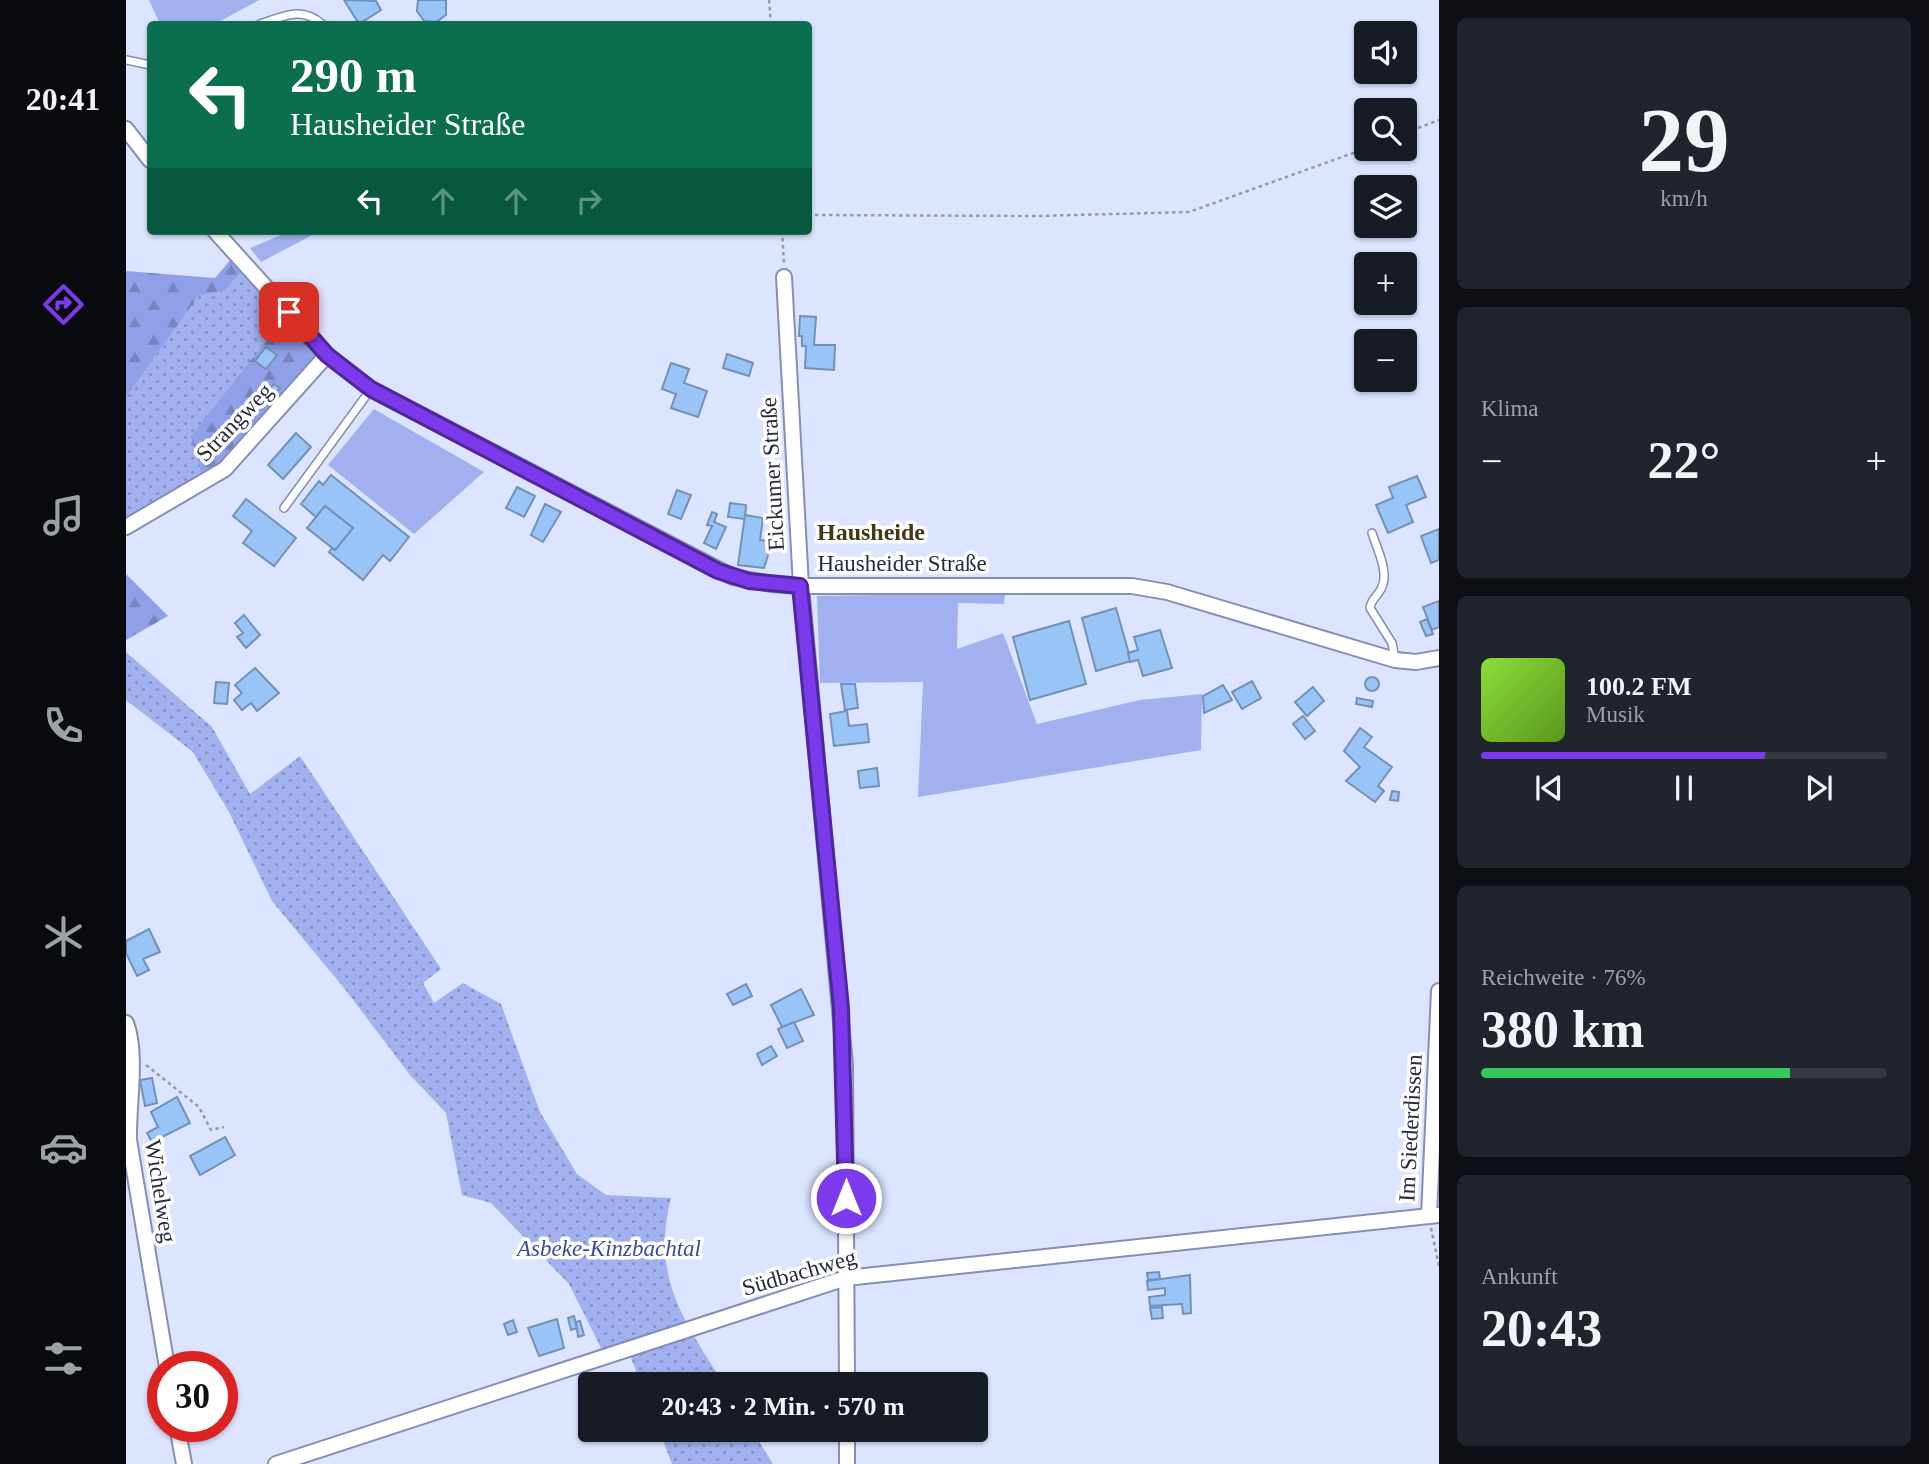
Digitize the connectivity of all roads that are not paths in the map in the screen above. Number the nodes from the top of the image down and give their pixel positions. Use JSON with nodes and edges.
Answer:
{"nodes":[{"id":1,"x":268,"y":21,"type":"edge"},
{"id":2,"x":317,"y":21,"type":"edge"},
{"id":3,"x":126,"y":60,"type":"edge"},
{"id":4,"x":147,"y":64,"type":"edge"},
{"id":5,"x":126,"y":129,"type":"edge"},
{"id":6,"x":147,"y":156,"type":"edge"},
{"id":7,"x":219,"y":235,"type":"edge"},
{"id":8,"x":784,"y":277,"type":"road end"},
{"id":9,"x":327,"y":355,"type":"junction"},
{"id":10,"x":371,"y":389,"type":"junction"},
{"id":11,"x":284,"y":508,"type":"dead end"},
{"id":12,"x":126,"y":527,"type":"edge"},
{"id":13,"x":1372,"y":533,"type":"dead end"},
{"id":14,"x":800,"y":586,"type":"junction"},
{"id":15,"x":1439,"y":658,"type":"edge"},
{"id":16,"x":1395,"y":660,"type":"junction"},
{"id":17,"x":1439,"y":991,"type":"edge"},
{"id":18,"x":126,"y":1023,"type":"edge"},
{"id":19,"x":1434,"y":1215,"type":"edge"},
{"id":20,"x":846,"y":1278,"type":"junction"},
{"id":21,"x":164,"y":1351,"type":"edge"},
{"id":22,"x":847,"y":1372,"type":"edge"},
{"id":23,"x":180,"y":1442,"type":"edge"},
{"id":24,"x":847,"y":1442,"type":"edge"},
{"id":25,"x":184,"y":1464,"type":"edge"},
{"id":26,"x":276,"y":1464,"type":"edge"},
{"id":27,"x":847,"y":1464,"type":"edge"}],
"edges":[{"from":1,"to":2,"type":"lane"},
{"from":3,"to":4,"type":"lane"},
{"from":5,"to":6,"type":"street"},
{"from":7,"to":9,"type":"street","name":"Hausheider Straße"},
{"from":8,"to":14,"type":"street","name":"Eickumer Straße"},
{"from":9,"to":10,"type":"street","name":"Hausheider Straße"},
{"from":9,"to":12,"type":"street","name":"Strangweg"},
{"from":10,"to":11,"type":"lane"},
{"from":10,"to":14,"type":"street","name":"Hausheider Straße"},
{"from":13,"to":16,"type":"lane"},
{"from":14,"to":16,"type":"street","name":"Hausheider Straße"},
{"from":14,"to":20,"type":"street","name":"Eickumer Straße"},
{"from":15,"to":16,"type":"street","name":"Hausheider Straße"},
{"from":17,"to":19,"type":"street","name":"Im Siederdissen"},
{"from":18,"to":21,"type":"street","name":"Wichelweg"},
{"from":19,"to":20,"type":"street","name":"Südbachweg"},
{"from":20,"to":22,"type":"street","name":"Eickumer Straße"},
{"from":20,"to":26,"type":"street","name":"Südbachweg"},
{"from":23,"to":25,"type":"street"},
{"from":24,"to":27,"type":"street"}]}
